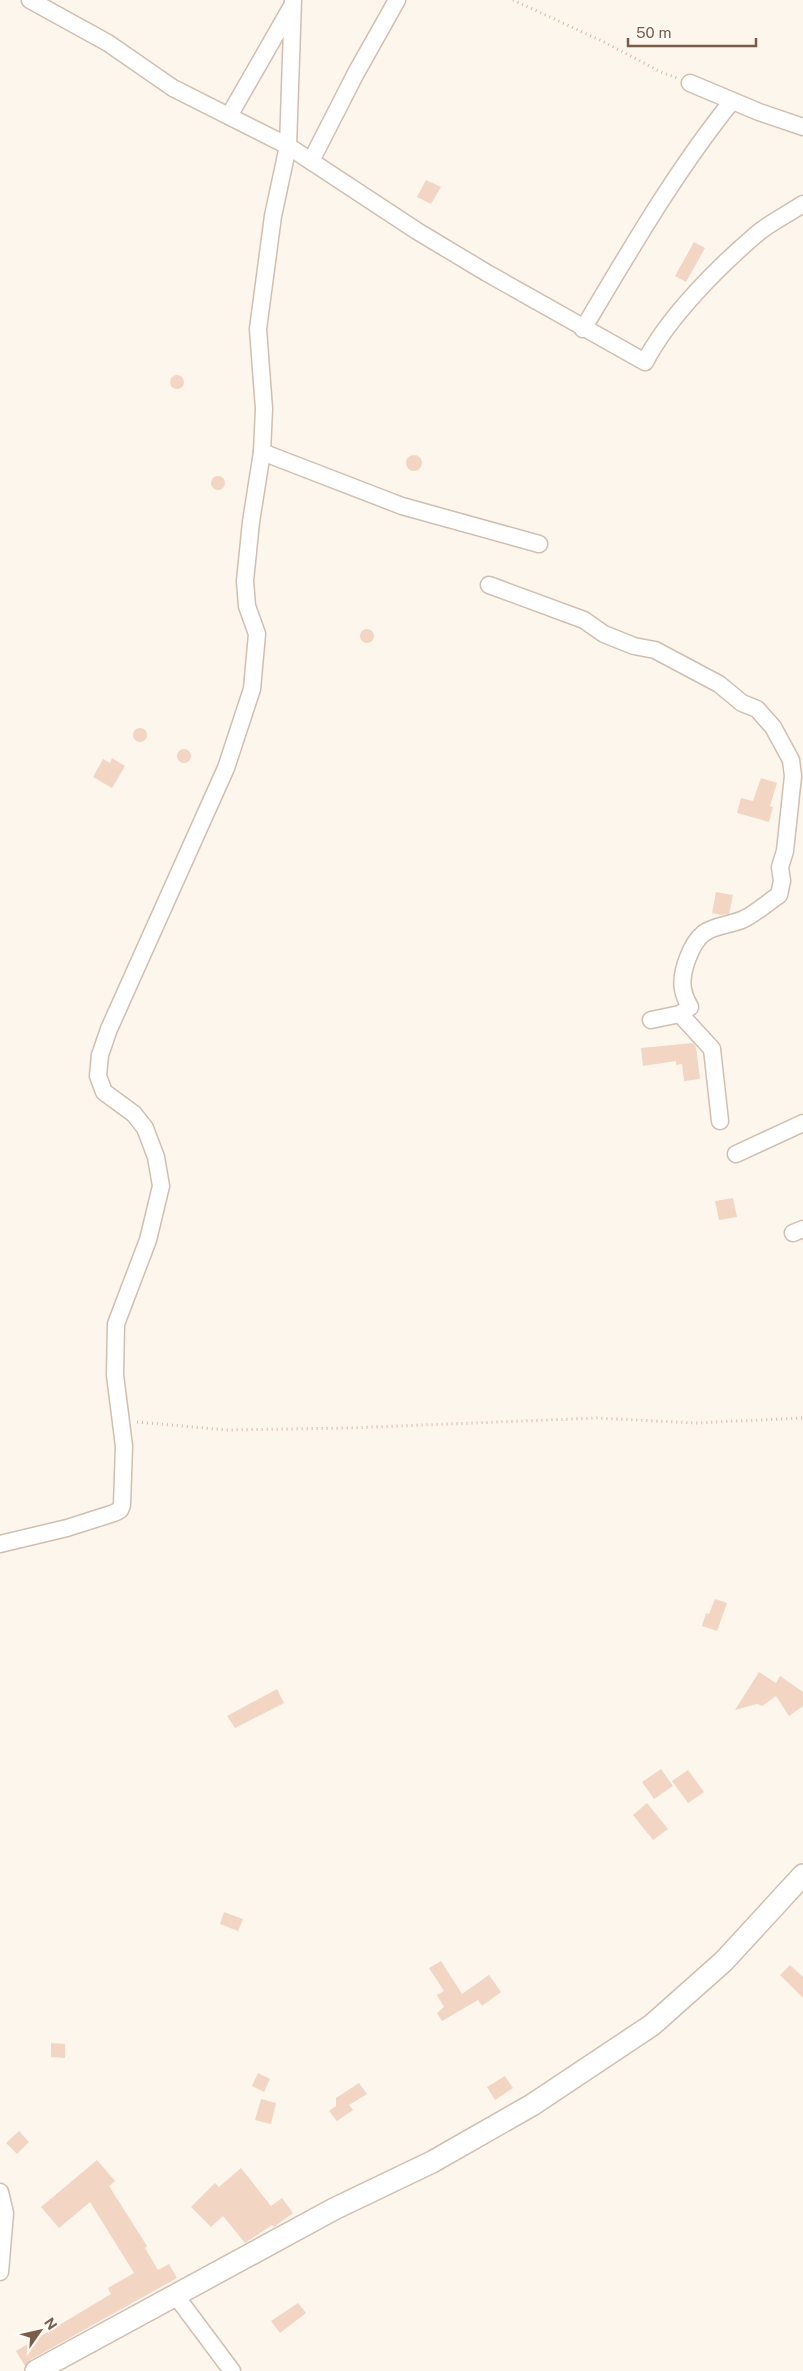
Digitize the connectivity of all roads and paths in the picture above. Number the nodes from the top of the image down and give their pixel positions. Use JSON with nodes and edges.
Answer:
{"nodes":[{"id":1,"x":30,"y":0,"type":"edge"},
{"id":2,"x":397,"y":0,"type":"edge"},
{"id":3,"x":513,"y":0,"type":"edge"},
{"id":4,"x":293,"y":2,"type":"edge"},
{"id":5,"x":690,"y":83,"type":"joint"},
{"id":6,"x":732,"y":101,"type":"junction"},
{"id":7,"x":229,"y":116,"type":"junction"},
{"id":8,"x":803,"y":127,"type":"edge"},
{"id":9,"x":288,"y":146,"type":"junction"},
{"id":10,"x":311,"y":160,"type":"junction"},
{"id":11,"x":803,"y":204,"type":"edge"},
{"id":12,"x":583,"y":329,"type":"junction"},
{"id":13,"x":262,"y":452,"type":"junction"},
{"id":14,"x":539,"y":544,"type":"dead end"},
{"id":15,"x":489,"y":585,"type":"dead end"},
{"id":16,"x":797,"y":758,"type":"edge"},
{"id":17,"x":680,"y":1014,"type":"junction"},
{"id":18,"x":651,"y":1020,"type":"dead end"},
{"id":19,"x":720,"y":1120,"type":"dead end"},
{"id":20,"x":803,"y":1123,"type":"edge"},
{"id":21,"x":736,"y":1154,"type":"dead end"},
{"id":22,"x":803,"y":1418,"type":"edge"},
{"id":23,"x":122,"y":1421,"type":"junction"},
{"id":24,"x":0,"y":1544,"type":"edge"},
{"id":25,"x":803,"y":1875,"type":"edge"},
{"id":26,"x":0,"y":2192,"type":"edge"},
{"id":27,"x":0,"y":2272,"type":"edge"},
{"id":28,"x":176,"y":2296,"type":"junction"},
{"id":29,"x":36,"y":2371,"type":"edge"},
{"id":30,"x":232,"y":2371,"type":"edge"}],
"edges":[{"from":1,"to":7,"type":"street"},
{"from":2,"to":10,"type":"street"},
{"from":3,"to":5,"type":"path"},
{"from":4,"to":7,"type":"street"},
{"from":4,"to":9,"type":"street"},
{"from":5,"to":6,"type":"street"},
{"from":6,"to":8,"type":"street"},
{"from":6,"to":12,"type":"street"},
{"from":7,"to":9,"type":"street"},
{"from":9,"to":10,"type":"street"},
{"from":9,"to":13,"type":"street"},
{"from":10,"to":12,"type":"street"},
{"from":11,"to":12,"type":"street"},
{"from":13,"to":14,"type":"street"},
{"from":13,"to":23,"type":"street"},
{"from":15,"to":16,"type":"street"},
{"from":16,"to":17,"type":"street"},
{"from":17,"to":18,"type":"street"},
{"from":17,"to":19,"type":"street"},
{"from":20,"to":21,"type":"street"},
{"from":22,"to":23,"type":"path"},
{"from":23,"to":24,"type":"street"},
{"from":25,"to":28,"type":"street"},
{"from":26,"to":27,"type":"street"},
{"from":28,"to":29,"type":"street"},
{"from":28,"to":30,"type":"street"}]}
